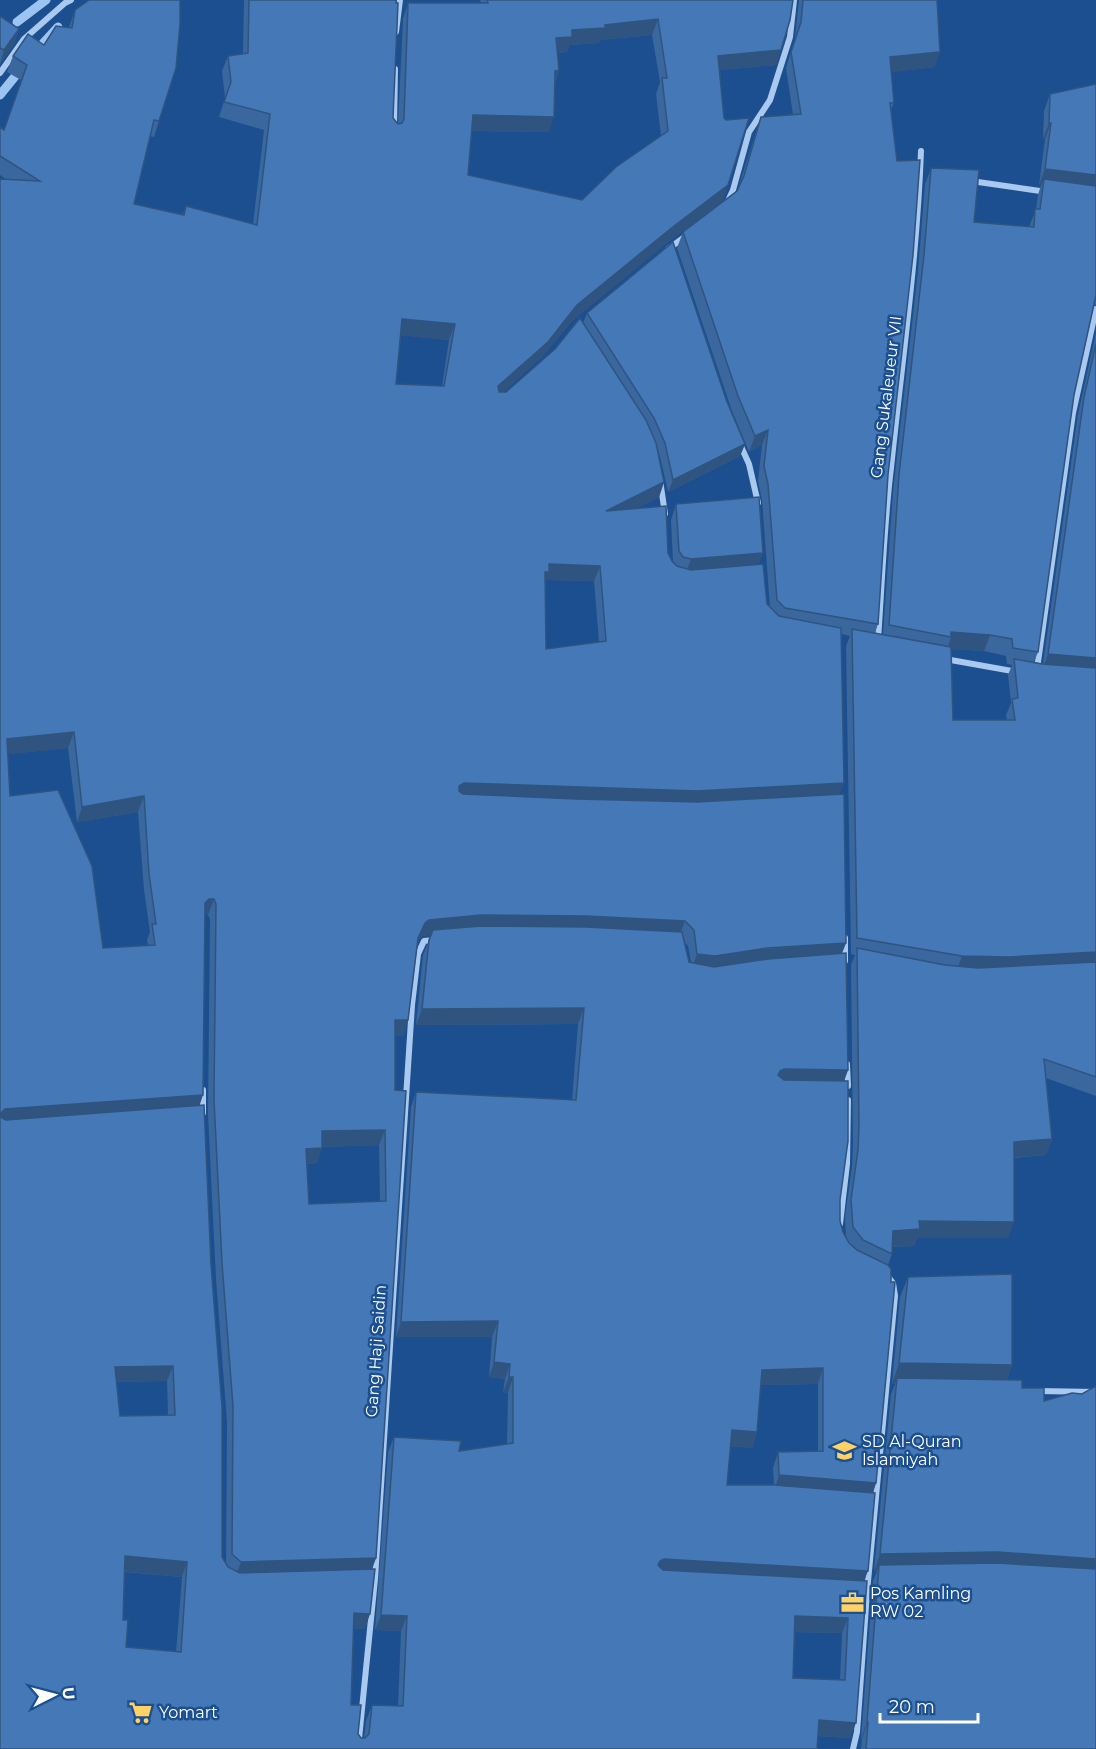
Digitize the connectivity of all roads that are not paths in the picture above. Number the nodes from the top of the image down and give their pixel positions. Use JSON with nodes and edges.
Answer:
{"nodes":[{"id":1,"x":71,"y":0,"type":"edge"},
{"id":2,"x":400,"y":0,"type":"edge"},
{"id":3,"x":794,"y":0,"type":"edge"},
{"id":4,"x":15,"y":32,"type":"edge"},
{"id":5,"x":24,"y":39,"type":"junction"},
{"id":6,"x":396,"y":42,"type":"edge"},
{"id":7,"x":395,"y":65,"type":"edge"},
{"id":8,"x":0,"y":73,"type":"edge"},
{"id":9,"x":393,"y":134,"type":"edge"},
{"id":10,"x":921,"y":151,"type":"dead end"},
{"id":11,"x":920,"y":179,"type":"junction"},
{"id":12,"x":930,"y":179,"type":"edge"},
{"id":13,"x":962,"y":180,"type":"edge"},
{"id":14,"x":1051,"y":192,"type":"edge"},
{"id":15,"x":718,"y":210,"type":"edge"},
{"id":16,"x":694,"y":230,"type":"edge"},
{"id":17,"x":671,"y":246,"type":"junction"},
{"id":18,"x":662,"y":254,"type":"edge"},
{"id":19,"x":675,"y":257,"type":"edge"},
{"id":20,"x":1096,"y":309,"type":"edge"},
{"id":21,"x":736,"y":434,"type":"edge"},
{"id":22,"x":660,"y":477,"type":"edge"},
{"id":23,"x":758,"y":511,"type":"edge"},
{"id":24,"x":665,"y":520,"type":"edge"},
{"id":25,"x":877,"y":646,"type":"edge"},
{"id":26,"x":934,"y":657,"type":"edge"},
{"id":27,"x":1025,"y":673,"type":"edge"},
{"id":28,"x":1036,"y":675,"type":"edge"},
{"id":29,"x":845,"y":935,"type":"edge"},
{"id":30,"x":445,"y":939,"type":"edge"},
{"id":31,"x":848,"y":961,"type":"junction"},
{"id":32,"x":833,"y":964,"type":"edge"},
{"id":33,"x":845,"y":975,"type":"edge"},
{"id":34,"x":847,"y":1056,"type":"edge"},
{"id":35,"x":203,"y":1082,"type":"edge"},
{"id":36,"x":836,"y":1091,"type":"edge"},
{"id":37,"x":848,"y":1091,"type":"junction"},
{"id":38,"x":191,"y":1116,"type":"edge"},
{"id":39,"x":839,"y":1231,"type":"edge"},
{"id":40,"x":876,"y":1271,"type":"edge"},
{"id":41,"x":887,"y":1389,"type":"junction"},
{"id":42,"x":899,"y":1389,"type":"edge"},
{"id":43,"x":1026,"y":1391,"type":"edge"},
{"id":44,"x":1096,"y":1392,"type":"edge"},
{"id":45,"x":870,"y":1576,"type":"junction"},
{"id":46,"x":882,"y":1576,"type":"edge"},
{"id":47,"x":375,"y":1579,"type":"junction"},
{"id":48,"x":363,"y":1580,"type":"edge"},
{"id":49,"x":855,"y":1591,"type":"edge"},
{"id":50,"x":867,"y":1592,"type":"junction"},
{"id":51,"x":358,"y":1749,"type":"edge"},
{"id":52,"x":853,"y":1749,"type":"edge"}],
"edges":[{"from":1,"to":5,"type":"street"},
{"from":2,"to":6,"type":"street"},
{"from":3,"to":15,"type":"street"},
{"from":4,"to":5,"type":"street"},
{"from":5,"to":8,"type":"street"},
{"from":7,"to":9,"type":"street"},
{"from":10,"to":11,"type":"street","name":"Gang Sukaleueur VII"},
{"from":11,"to":12,"type":"street"},
{"from":11,"to":25,"type":"street","name":"Gang Sukaleueur VII"},
{"from":13,"to":14,"type":"street"},
{"from":16,"to":17,"type":"street"},
{"from":17,"to":18,"type":"street"},
{"from":17,"to":19,"type":"street"},
{"from":20,"to":28,"type":"street"},
{"from":21,"to":23,"type":"street"},
{"from":22,"to":24,"type":"street"},
{"from":26,"to":27,"type":"street"},
{"from":29,"to":31,"type":"street"},
{"from":30,"to":47,"type":"street","name":"Gang Haji Saidin"},
{"from":31,"to":32,"type":"street"},
{"from":31,"to":33,"type":"street"},
{"from":34,"to":37,"type":"street"},
{"from":35,"to":38,"type":"street"},
{"from":36,"to":37,"type":"street"},
{"from":37,"to":39,"type":"street"},
{"from":40,"to":41,"type":"street"},
{"from":41,"to":42,"type":"street"},
{"from":41,"to":45,"type":"street"},
{"from":43,"to":44,"type":"street"},
{"from":45,"to":46,"type":"street"},
{"from":45,"to":50,"type":"street"},
{"from":47,"to":48,"type":"street"},
{"from":47,"to":51,"type":"street","name":"Gang Haji Saidin"},
{"from":49,"to":50,"type":"street"},
{"from":50,"to":52,"type":"street"}]}
